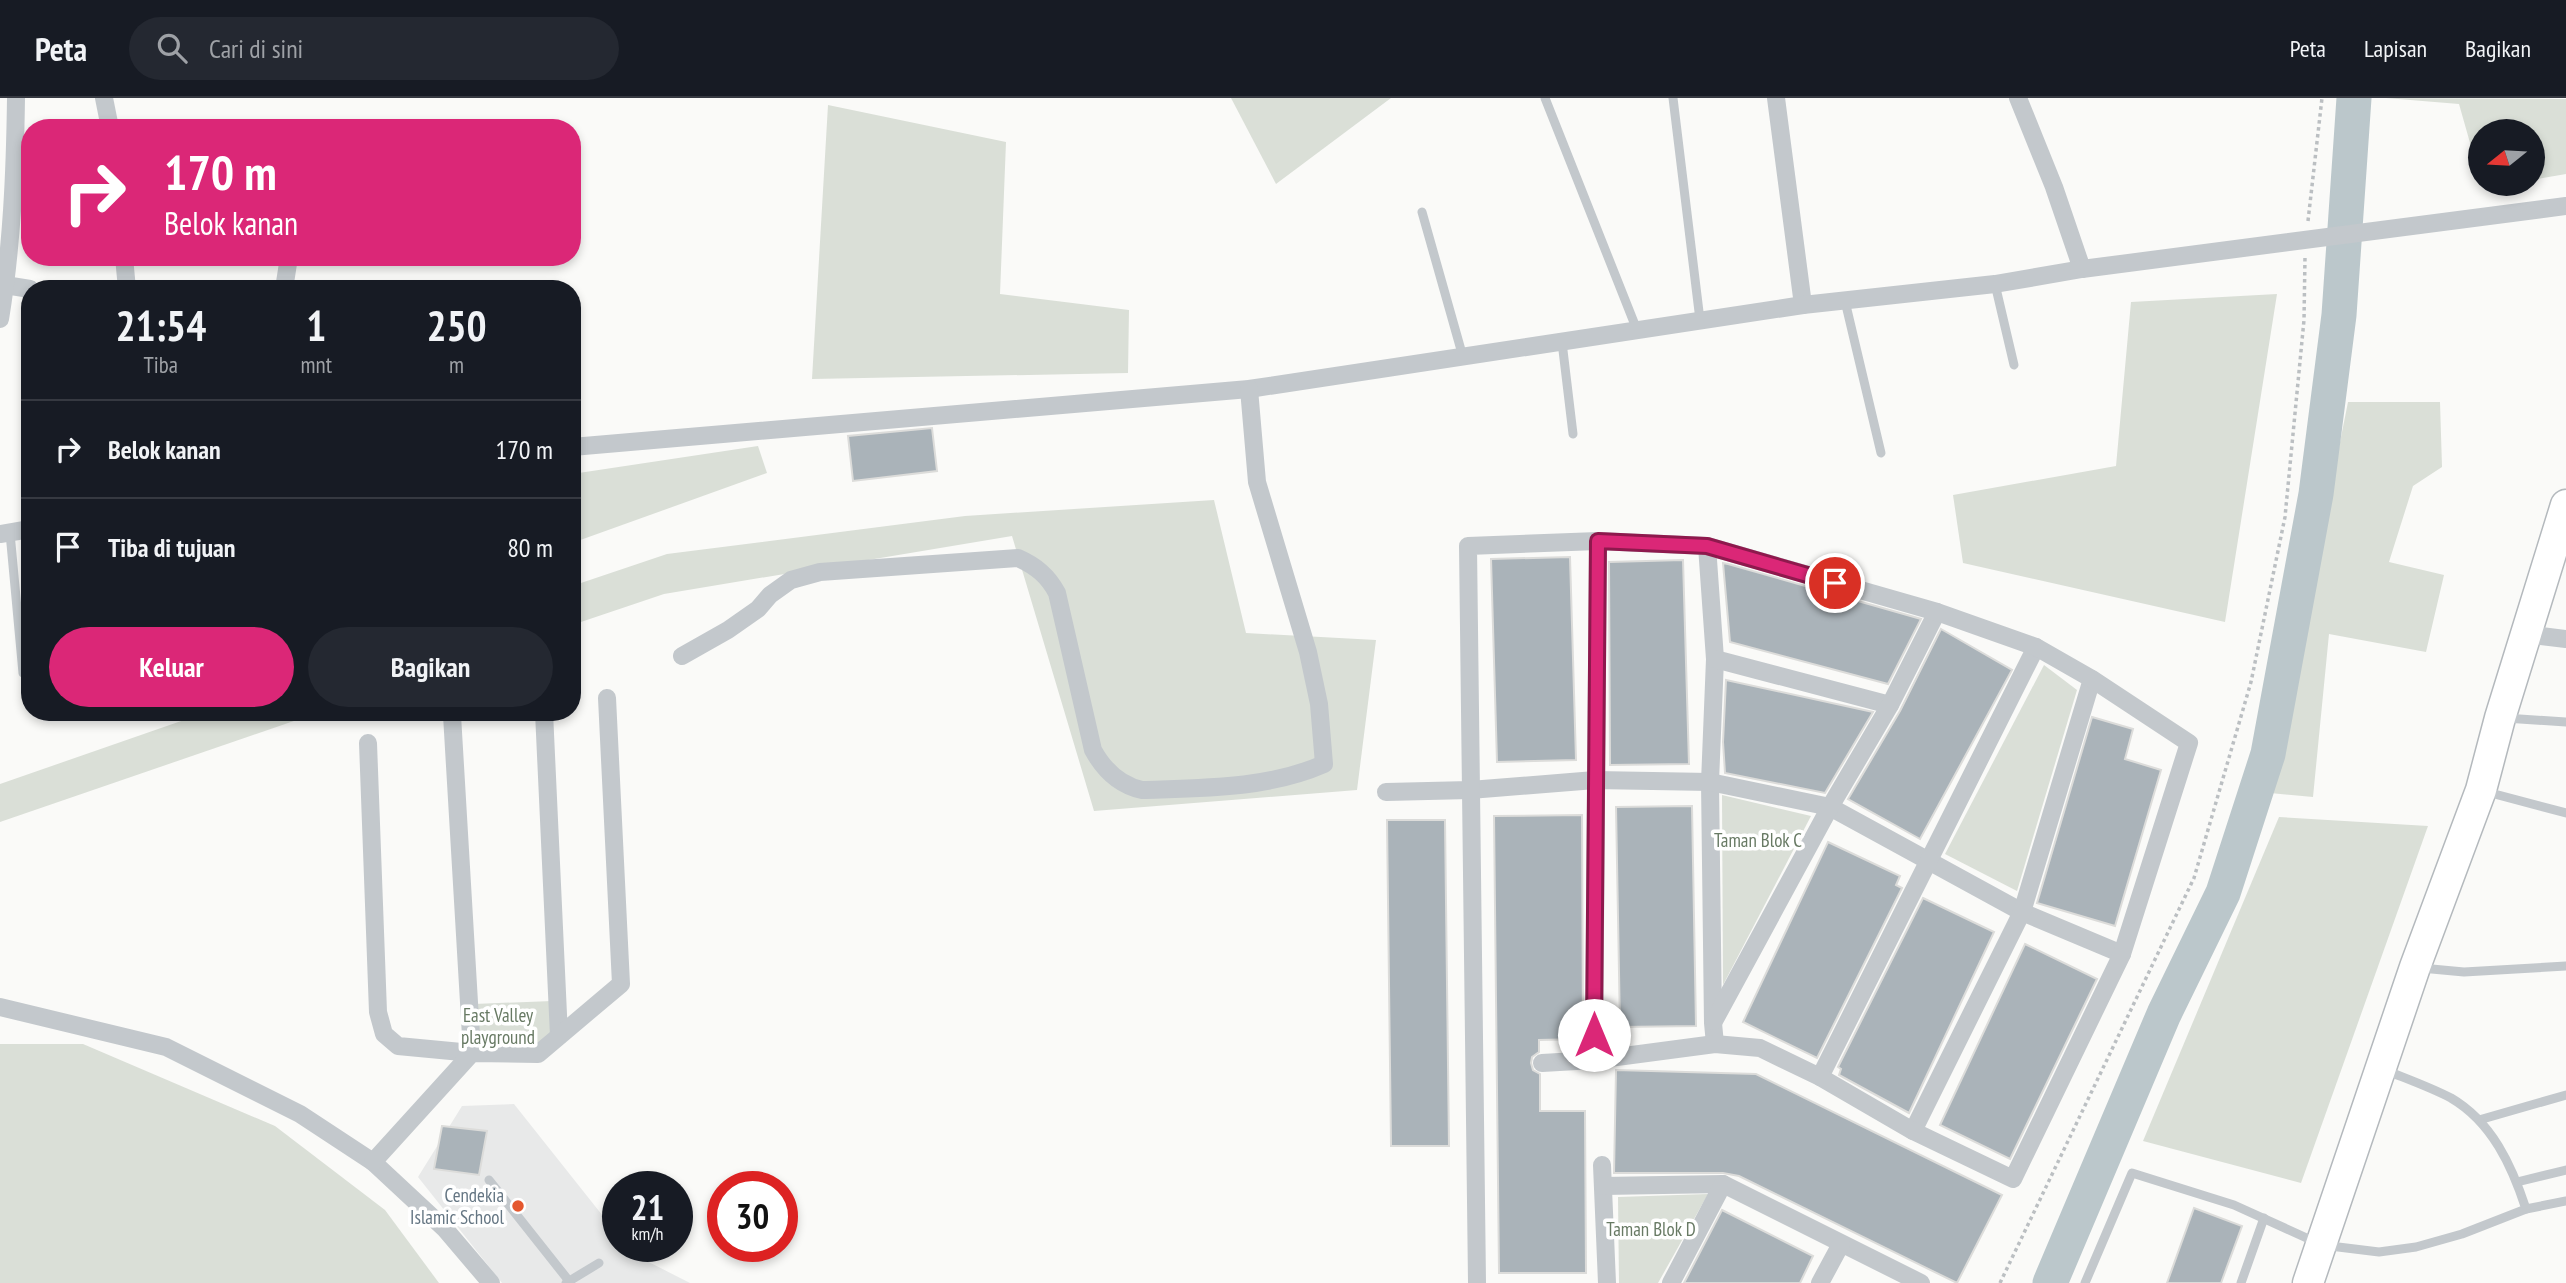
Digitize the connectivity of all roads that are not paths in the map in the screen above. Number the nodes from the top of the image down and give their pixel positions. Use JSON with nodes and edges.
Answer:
{"nodes":[{"id":1,"x":16,"y":98,"type":"edge"},
{"id":2,"x":104,"y":98,"type":"edge"},
{"id":3,"x":1545,"y":98,"type":"edge"},
{"id":4,"x":1673,"y":98,"type":"edge"},
{"id":5,"x":1776,"y":98,"type":"edge"},
{"id":6,"x":2018,"y":98,"type":"edge"},
{"id":7,"x":108,"y":119,"type":"edge"},
{"id":8,"x":2566,"y":206,"type":"edge"},
{"id":9,"x":1422,"y":212,"type":"dead end"},
{"id":10,"x":2082,"y":269,"type":"junction"},
{"id":11,"x":1995,"y":284,"type":"junction"},
{"id":12,"x":5,"y":285,"type":"junction"},
{"id":13,"x":21,"y":288,"type":"edge"},
{"id":14,"x":1845,"y":302,"type":"junction"},
{"id":15,"x":1803,"y":305,"type":"junction"},
{"id":16,"x":0,"y":319,"type":"edge"},
{"id":17,"x":1700,"y":320,"type":"junction"},
{"id":18,"x":1637,"y":330,"type":"junction"},
{"id":19,"x":1562,"y":342,"type":"junction"},
{"id":20,"x":1463,"y":357,"type":"junction"},
{"id":21,"x":2014,"y":365,"type":"dead end"},
{"id":22,"x":1249,"y":389,"type":"junction"},
{"id":23,"x":1573,"y":434,"type":"dead end"},
{"id":24,"x":581,"y":446,"type":"edge"},
{"id":25,"x":1881,"y":453,"type":"dead end"},
{"id":26,"x":2566,"y":505,"type":"edge"},
{"id":27,"x":5,"y":534,"type":"edge"},
{"id":28,"x":1598,"y":541,"type":"junction"},
{"id":29,"x":1707,"y":546,"type":"junction"},
{"id":30,"x":1937,"y":612,"type":"junction"},
{"id":31,"x":2525,"y":634,"type":"junction"},
{"id":32,"x":2566,"y":639,"type":"edge"},
{"id":33,"x":2036,"y":647,"type":"junction"},
{"id":34,"x":682,"y":656,"type":"dead end"},
{"id":35,"x":21,"y":658,"type":"edge"},
{"id":36,"x":1715,"y":659,"type":"junction"},
{"id":37,"x":2092,"y":679,"type":"junction"},
{"id":38,"x":607,"y":698,"type":"dead end"},
{"id":39,"x":1890,"y":705,"type":"junction"},
{"id":40,"x":2500,"y":718,"type":"junction"},
{"id":41,"x":452,"y":721,"type":"edge"},
{"id":42,"x":544,"y":721,"type":"edge"},
{"id":43,"x":2566,"y":722,"type":"edge"},
{"id":44,"x":368,"y":743,"type":"dead end"},
{"id":45,"x":1595,"y":780,"type":"junction"},
{"id":46,"x":1710,"y":782,"type":"junction"},
{"id":47,"x":1470,"y":790,"type":"junction"},
{"id":48,"x":2481,"y":790,"type":"junction"},
{"id":49,"x":1387,"y":792,"type":"dead end"},
{"id":50,"x":1830,"y":807,"type":"junction"},
{"id":51,"x":2566,"y":814,"type":"edge"},
{"id":52,"x":1927,"y":861,"type":"junction"},
{"id":53,"x":2022,"y":912,"type":"junction"},
{"id":54,"x":2122,"y":954,"type":"junction"},
{"id":55,"x":2566,"y":966,"type":"edge"},
{"id":56,"x":2415,"y":967,"type":"junction"},
{"id":57,"x":0,"y":1007,"type":"edge"},
{"id":58,"x":1713,"y":1023,"type":"junction"},
{"id":59,"x":559,"y":1036,"type":"junction"},
{"id":60,"x":1715,"y":1044,"type":"junction"},
{"id":61,"x":472,"y":1053,"type":"junction"},
{"id":62,"x":1594,"y":1060,"type":"junction"},
{"id":63,"x":1542,"y":1063,"type":"dead end"},
{"id":64,"x":2381,"y":1068,"type":"junction"},
{"id":65,"x":1820,"y":1077,"type":"junction"},
{"id":66,"x":2566,"y":1095,"type":"edge"},
{"id":67,"x":2479,"y":1120,"type":"junction"},
{"id":68,"x":1913,"y":1131,"type":"junction"},
{"id":69,"x":373,"y":1162,"type":"junction"},
{"id":70,"x":1602,"y":1165,"type":"dead end"},
{"id":71,"x":2566,"y":1170,"type":"edge"},
{"id":72,"x":489,"y":1180,"type":"dead end"},
{"id":73,"x":2517,"y":1182,"type":"junction"},
{"id":74,"x":1723,"y":1184,"type":"junction"},
{"id":75,"x":1603,"y":1186,"type":"junction"},
{"id":76,"x":2566,"y":1201,"type":"edge"},
{"id":77,"x":2526,"y":1209,"type":"junction"},
{"id":78,"x":2264,"y":1218,"type":"junction"},
{"id":79,"x":1841,"y":1244,"type":"junction"},
{"id":80,"x":2322,"y":1245,"type":"junction"},
{"id":81,"x":599,"y":1263,"type":"dead end"},
{"id":82,"x":568,"y":1282,"type":"edge"},
{"id":83,"x":491,"y":1283,"type":"edge"},
{"id":84,"x":1477,"y":1283,"type":"edge"},
{"id":85,"x":1606,"y":1283,"type":"edge"},
{"id":86,"x":1671,"y":1283,"type":"edge"},
{"id":87,"x":1820,"y":1283,"type":"edge"},
{"id":88,"x":1921,"y":1283,"type":"edge"},
{"id":89,"x":2085,"y":1283,"type":"edge"},
{"id":90,"x":2241,"y":1283,"type":"edge"},
{"id":91,"x":2308,"y":1283,"type":"edge"}],
"edges":[{"from":1,"to":12,"type":"street"},
{"from":2,"to":7,"type":"street"},
{"from":3,"to":18,"type":"lane"},
{"from":4,"to":17,"type":"lane"},
{"from":5,"to":15,"type":"street"},
{"from":6,"to":10,"type":"street"},
{"from":8,"to":10,"type":"street"},
{"from":9,"to":20,"type":"lane"},
{"from":10,"to":11,"type":"street"},
{"from":11,"to":14,"type":"street"},
{"from":11,"to":21,"type":"lane"},
{"from":12,"to":13,"type":"street"},
{"from":12,"to":16,"type":"street"},
{"from":14,"to":15,"type":"street"},
{"from":14,"to":25,"type":"lane"},
{"from":15,"to":17,"type":"street"},
{"from":17,"to":18,"type":"street"},
{"from":18,"to":19,"type":"street"},
{"from":19,"to":20,"type":"street"},
{"from":19,"to":23,"type":"lane"},
{"from":20,"to":22,"type":"street"},
{"from":22,"to":24,"type":"street"},
{"from":22,"to":34,"type":"street"},
{"from":26,"to":31,"type":"highway"},
{"from":27,"to":35,"type":"lane"},
{"from":28,"to":29,"type":"street"},
{"from":28,"to":45,"type":"street"},
{"from":28,"to":47,"type":"street"},
{"from":29,"to":30,"type":"street"},
{"from":29,"to":36,"type":"street"},
{"from":30,"to":33,"type":"street"},
{"from":30,"to":39,"type":"street"},
{"from":31,"to":32,"type":"street"},
{"from":31,"to":40,"type":"highway"},
{"from":33,"to":37,"type":"street"},
{"from":33,"to":52,"type":"street"},
{"from":36,"to":39,"type":"street"},
{"from":36,"to":46,"type":"street"},
{"from":37,"to":53,"type":"street"},
{"from":37,"to":54,"type":"street"},
{"from":38,"to":59,"type":"street"},
{"from":39,"to":50,"type":"street"},
{"from":40,"to":43,"type":"lane"},
{"from":40,"to":48,"type":"highway"},
{"from":41,"to":61,"type":"street"},
{"from":42,"to":59,"type":"street"},
{"from":44,"to":61,"type":"street"},
{"from":45,"to":46,"type":"street"},
{"from":45,"to":47,"type":"street"},
{"from":45,"to":62,"type":"street"},
{"from":46,"to":50,"type":"street"},
{"from":46,"to":58,"type":"street"},
{"from":47,"to":49,"type":"street"},
{"from":47,"to":84,"type":"street"},
{"from":48,"to":51,"type":"lane"},
{"from":48,"to":56,"type":"highway"},
{"from":50,"to":52,"type":"street"},
{"from":50,"to":58,"type":"street"},
{"from":52,"to":53,"type":"street"},
{"from":52,"to":65,"type":"street"},
{"from":53,"to":54,"type":"street"},
{"from":53,"to":68,"type":"street"},
{"from":54,"to":68,"type":"street"},
{"from":55,"to":56,"type":"lane"},
{"from":56,"to":64,"type":"highway"},
{"from":57,"to":69,"type":"street"},
{"from":58,"to":60,"type":"street"},
{"from":59,"to":61,"type":"street"},
{"from":60,"to":62,"type":"street"},
{"from":60,"to":65,"type":"street"},
{"from":61,"to":69,"type":"street"},
{"from":62,"to":63,"type":"street"},
{"from":64,"to":67,"type":"lane"},
{"from":64,"to":80,"type":"highway"},
{"from":65,"to":68,"type":"street"},
{"from":66,"to":67,"type":"lane"},
{"from":67,"to":73,"type":"lane"},
{"from":69,"to":83,"type":"street"},
{"from":70,"to":75,"type":"street"},
{"from":71,"to":73,"type":"lane"},
{"from":72,"to":82,"type":"lane"},
{"from":73,"to":77,"type":"lane"},
{"from":74,"to":75,"type":"street"},
{"from":74,"to":79,"type":"street"},
{"from":74,"to":86,"type":"street"},
{"from":75,"to":85,"type":"street"},
{"from":76,"to":77,"type":"lane"},
{"from":77,"to":80,"type":"lane"},
{"from":78,"to":80,"type":"lane"},
{"from":78,"to":89,"type":"lane"},
{"from":78,"to":90,"type":"lane"},
{"from":79,"to":87,"type":"street"},
{"from":79,"to":88,"type":"street"},
{"from":80,"to":91,"type":"highway"},
{"from":81,"to":82,"type":"lane"}]}
